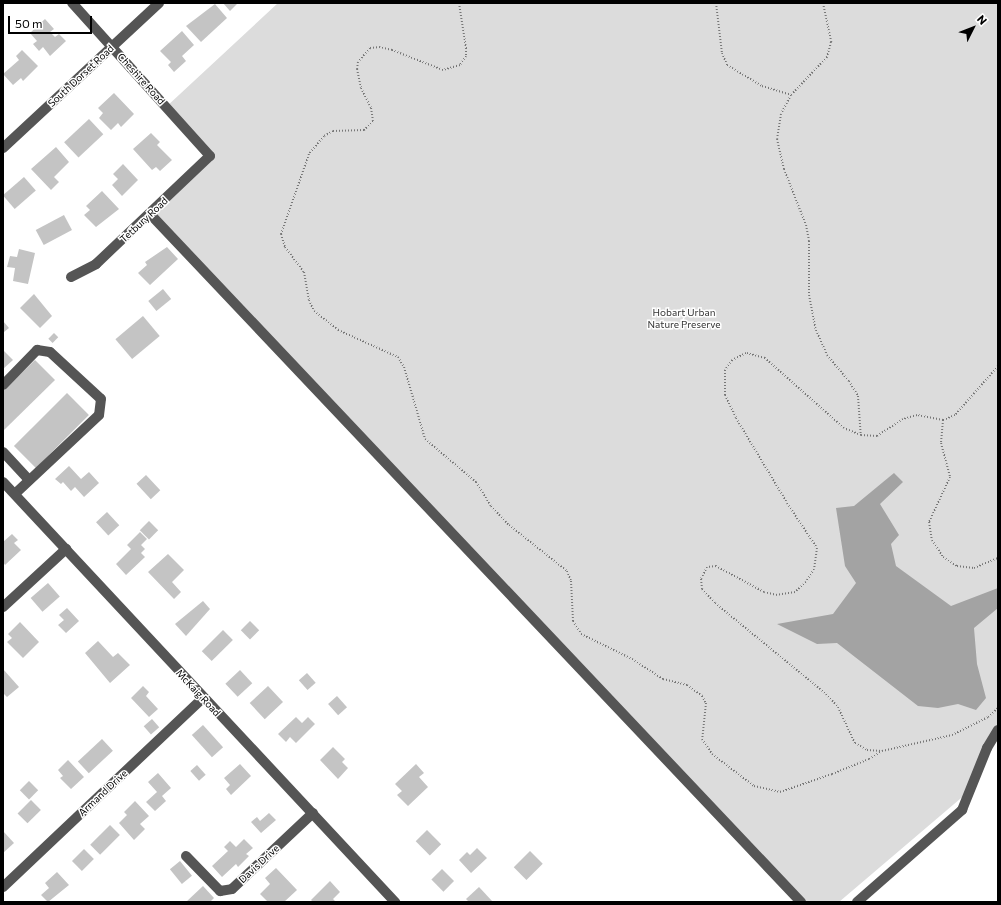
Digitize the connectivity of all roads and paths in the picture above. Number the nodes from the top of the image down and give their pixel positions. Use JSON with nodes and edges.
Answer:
{"nodes":[{"id":1,"x":72,"y":3,"type":"edge"},
{"id":2,"x":159,"y":3,"type":"edge"},
{"id":3,"x":459,"y":3,"type":"edge"},
{"id":4,"x":716,"y":3,"type":"edge"},
{"id":5,"x":823,"y":3,"type":"edge"},
{"id":6,"x":112,"y":47,"type":"junction"},
{"id":7,"x":791,"y":95,"type":"junction"},
{"id":8,"x":3,"y":148,"type":"edge"},
{"id":9,"x":210,"y":156,"type":"joint"},
{"id":10,"x":151,"y":215,"type":"junction"},
{"id":11,"x":71,"y":277,"type":"dead end"},
{"id":12,"x":998,"y":366,"type":"edge"},
{"id":13,"x":3,"y":384,"type":"edge"},
{"id":14,"x":942,"y":420,"type":"junction"},
{"id":15,"x":861,"y":435,"type":"junction"},
{"id":16,"x":3,"y":452,"type":"edge"},
{"id":17,"x":29,"y":480,"type":"junction"},
{"id":18,"x":3,"y":483,"type":"edge"},
{"id":19,"x":14,"y":494,"type":"junction"},
{"id":20,"x":66,"y":549,"type":"junction"},
{"id":21,"x":998,"y":558,"type":"edge"},
{"id":22,"x":3,"y":607,"type":"edge"},
{"id":23,"x":202,"y":698,"type":"junction"},
{"id":24,"x":998,"y":708,"type":"edge"},
{"id":25,"x":998,"y":730,"type":"edge"},
{"id":26,"x":882,"y":751,"type":"junction"},
{"id":27,"x":313,"y":813,"type":"junction"},
{"id":28,"x":186,"y":856,"type":"dead end"},
{"id":29,"x":3,"y":887,"type":"edge"},
{"id":30,"x":395,"y":902,"type":"edge"},
{"id":31,"x":801,"y":902,"type":"edge"},
{"id":32,"x":858,"y":902,"type":"edge"}],
"edges":[{"from":1,"to":6,"type":"street","name":"Cheshire Road"},
{"from":2,"to":6,"type":"street","name":"South Dorset Road"},
{"from":3,"to":26,"type":"path"},
{"from":4,"to":7,"type":"path"},
{"from":5,"to":7,"type":"path"},
{"from":6,"to":8,"type":"street","name":"South Dorset Road"},
{"from":6,"to":9,"type":"street","name":"Cheshire Road"},
{"from":7,"to":15,"type":"path"},
{"from":9,"to":10,"type":"street","name":"Tetbury Road"},
{"from":10,"to":11,"type":"street","name":"Tetbury Road"},
{"from":10,"to":31,"type":"street"},
{"from":12,"to":14,"type":"path"},
{"from":13,"to":17,"type":"street"},
{"from":14,"to":15,"type":"path"},
{"from":14,"to":21,"type":"path"},
{"from":15,"to":26,"type":"path"},
{"from":16,"to":17,"type":"street"},
{"from":17,"to":19,"type":"street"},
{"from":18,"to":19,"type":"street","name":"McKaig Road"},
{"from":19,"to":20,"type":"street","name":"McKaig Road"},
{"from":20,"to":22,"type":"street"},
{"from":20,"to":23,"type":"street","name":"McKaig Road"},
{"from":23,"to":27,"type":"street","name":"McKaig Road"},
{"from":23,"to":29,"type":"street","name":"Armand Drive"},
{"from":24,"to":26,"type":"path"},
{"from":25,"to":32,"type":"street"},
{"from":27,"to":28,"type":"street","name":"Davis Drive"},
{"from":27,"to":30,"type":"street","name":"McKaig Road"}]}
